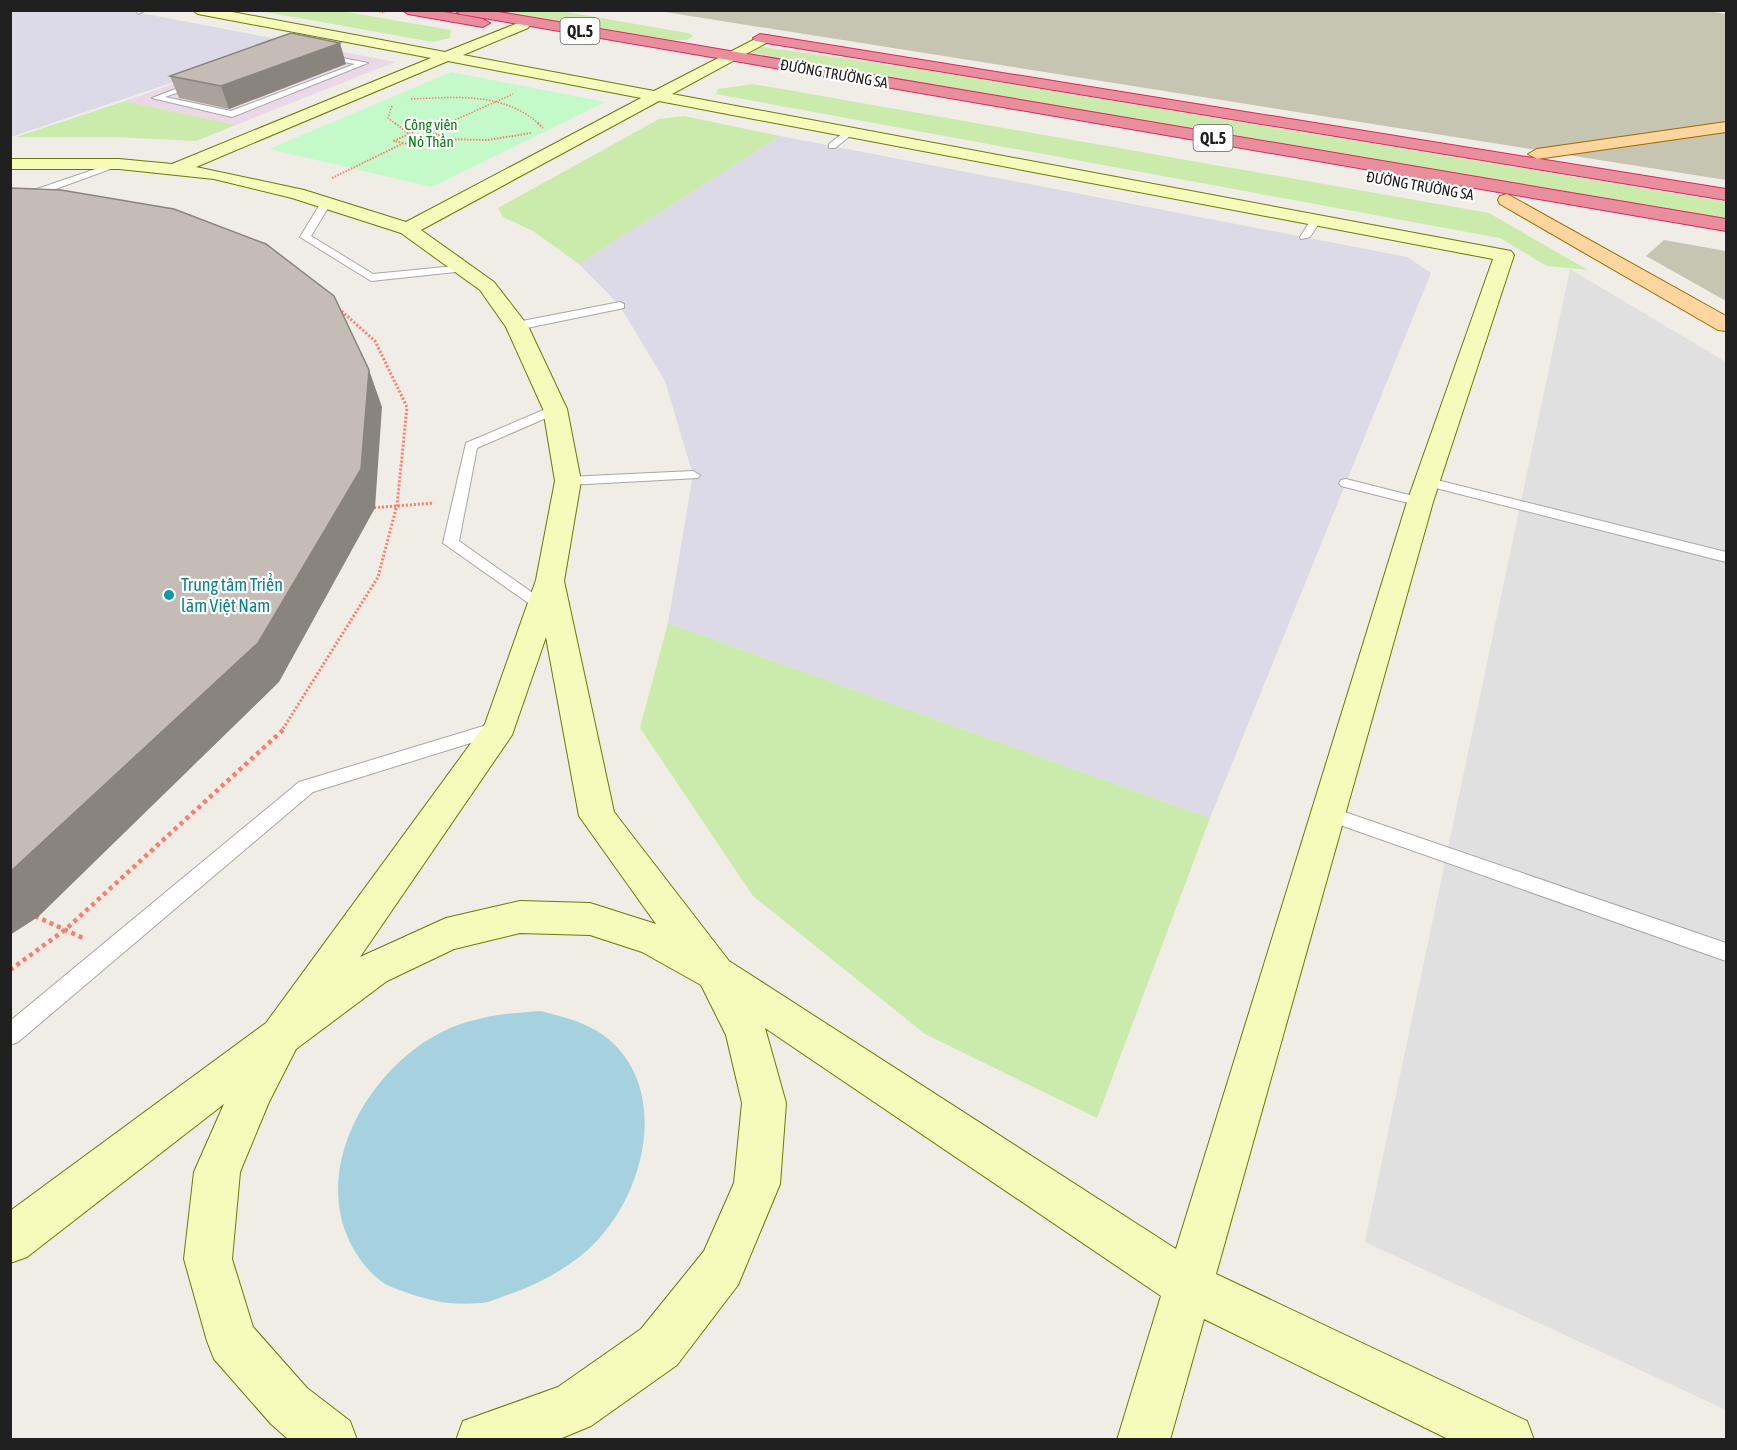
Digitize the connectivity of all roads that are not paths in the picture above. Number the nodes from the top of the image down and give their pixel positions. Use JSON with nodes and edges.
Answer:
{"nodes":[{"id":1,"x":198,"y":10,"type":"edge"},
{"id":2,"x":408,"y":10,"type":"edge"},
{"id":3,"x":460,"y":10,"type":"edge"},
{"id":4,"x":429,"y":12,"type":"edge"},
{"id":5,"x":523,"y":26,"type":"junction"},
{"id":6,"x":551,"y":26,"type":"junction"},
{"id":7,"x":331,"y":35,"type":"junction"},
{"id":8,"x":742,"y":36,"type":"dead end"},
{"id":9,"x":763,"y":39,"type":"junction"},
{"id":10,"x":313,"y":42,"type":"edge"},
{"id":11,"x":313,"y":53,"type":"edge"},
{"id":12,"x":731,"y":56,"type":"junction"},
{"id":13,"x":447,"y":57,"type":"junction"},
{"id":14,"x":208,"y":79,"type":"edge"},
{"id":15,"x":658,"y":97,"type":"junction"},
{"id":16,"x":1157,"y":102,"type":"junction"},
{"id":17,"x":1117,"y":122,"type":"junction"},
{"id":18,"x":1726,"y":127,"type":"edge"},
{"id":19,"x":850,"y":132,"type":"junction"},
{"id":20,"x":832,"y":146,"type":"dead end"},
{"id":21,"x":1537,"y":153,"type":"junction"},
{"id":22,"x":10,"y":164,"type":"edge"},
{"id":23,"x":119,"y":164,"type":"junction"},
{"id":24,"x":176,"y":170,"type":"junction"},
{"id":25,"x":1726,"y":184,"type":"edge"},
{"id":26,"x":10,"y":193,"type":"edge"},
{"id":27,"x":1726,"y":195,"type":"edge"},
{"id":28,"x":1507,"y":200,"type":"junction"},
{"id":29,"x":326,"y":203,"type":"junction"},
{"id":30,"x":1316,"y":220,"type":"junction"},
{"id":31,"x":1726,"y":225,"type":"edge"},
{"id":32,"x":408,"y":230,"type":"junction"},
{"id":33,"x":1305,"y":237,"type":"dead end"},
{"id":34,"x":1726,"y":238,"type":"edge"},
{"id":35,"x":465,"y":268,"type":"junction"},
{"id":36,"x":620,"y":306,"type":"dead end"},
{"id":37,"x":1726,"y":325,"type":"edge"},
{"id":38,"x":517,"y":326,"type":"junction"},
{"id":39,"x":555,"y":409,"type":"junction"},
{"id":40,"x":693,"y":475,"type":"dead end"},
{"id":41,"x":568,"y":481,"type":"junction"},
{"id":42,"x":1346,"y":483,"type":"dead end"},
{"id":43,"x":1424,"y":492,"type":"junction"},
{"id":44,"x":1726,"y":557,"type":"edge"},
{"id":45,"x":545,"y":594,"type":"junction"},
{"id":46,"x":500,"y":727,"type":"junction"},
{"id":47,"x":1330,"y":814,"type":"junction"},
{"id":48,"x":1726,"y":952,"type":"edge"},
{"id":49,"x":715,"y":973,"type":"junction"},
{"id":50,"x":10,"y":1035,"type":"edge"},
{"id":51,"x":281,"y":1035,"type":"junction"},
{"id":52,"x":10,"y":1240,"type":"edge"},
{"id":53,"x":1189,"y":1286,"type":"junction"},
{"id":54,"x":331,"y":1440,"type":"edge"},
{"id":55,"x":482,"y":1440,"type":"edge"},
{"id":56,"x":1143,"y":1440,"type":"edge"},
{"id":57,"x":1508,"y":1440,"type":"edge"}],
"edges":[{"from":1,"to":7,"type":"street"},
{"from":2,"to":4,"type":"highway","name":"ĐƯỜNG TRƯỜNG SA","number":"QL.5"},
{"from":3,"to":6,"type":"highway","name":"ĐƯỜNG TRƯỜNG SA","number":"QL.5"},
{"from":4,"to":5,"type":"highway","name":"ĐƯỜNG TRƯỜNG SA","number":"QL.5"},
{"from":5,"to":6,"type":"highway","name":"ĐƯỜNG TRƯỜNG SA","number":"QL.5"},
{"from":5,"to":13,"type":"street"},
{"from":6,"to":12,"type":"highway","name":"ĐƯỜNG TRƯỜNG SA","number":"QL.5"},
{"from":7,"to":10,"type":"lane"},
{"from":7,"to":13,"type":"street"},
{"from":8,"to":9,"type":"highway","name":"ĐƯỜNG TRƯỜNG SA","number":"QL.5"},
{"from":9,"to":12,"type":"street"},
{"from":9,"to":16,"type":"highway","name":"ĐƯỜNG TRƯỜNG SA","number":"QL.5"},
{"from":11,"to":14,"type":"lane"},
{"from":12,"to":15,"type":"street"},
{"from":12,"to":17,"type":"highway","name":"ĐƯỜNG TRƯỜNG SA","number":"QL.5"},
{"from":13,"to":15,"type":"street"},
{"from":13,"to":24,"type":"street"},
{"from":15,"to":19,"type":"street"},
{"from":15,"to":32,"type":"street"},
{"from":16,"to":21,"type":"highway","name":"ĐƯỜNG TRƯỜNG SA","number":"QL.5"},
{"from":16,"to":27,"type":"highway","name":"ĐƯỜNG TRƯỜNG SA","number":"QL.5"},
{"from":17,"to":28,"type":"highway","name":"ĐƯỜNG TRƯỜNG SA","number":"QL.5"},
{"from":17,"to":31,"type":"highway","name":"ĐƯỜNG TRƯỜNG SA","number":"QL.5"},
{"from":18,"to":21,"type":"main road"},
{"from":19,"to":20,"type":"lane"},
{"from":19,"to":30,"type":"street"},
{"from":21,"to":25,"type":"highway","name":"ĐƯỜNG TRƯỜNG SA","number":"QL.5"},
{"from":22,"to":23,"type":"street"},
{"from":23,"to":24,"type":"street"},
{"from":23,"to":26,"type":"lane"},
{"from":24,"to":29,"type":"street"},
{"from":28,"to":34,"type":"highway","name":"ĐƯỜNG TRƯỜNG SA","number":"QL.5"},
{"from":28,"to":37,"type":"main road"},
{"from":29,"to":32,"type":"street"},
{"from":29,"to":35,"type":"lane"},
{"from":30,"to":33,"type":"lane"},
{"from":30,"to":43,"type":"street"},
{"from":32,"to":35,"type":"street"},
{"from":35,"to":38,"type":"street"},
{"from":36,"to":38,"type":"lane"},
{"from":38,"to":39,"type":"street"},
{"from":39,"to":41,"type":"street"},
{"from":39,"to":45,"type":"lane"},
{"from":40,"to":41,"type":"lane"},
{"from":41,"to":45,"type":"street"},
{"from":42,"to":43,"type":"lane"},
{"from":43,"to":44,"type":"lane"},
{"from":43,"to":47,"type":"street"},
{"from":45,"to":46,"type":"street"},
{"from":45,"to":49,"type":"street"},
{"from":46,"to":50,"type":"lane"},
{"from":46,"to":51,"type":"street"},
{"from":47,"to":48,"type":"lane"},
{"from":47,"to":53,"type":"street"},
{"from":49,"to":51,"type":"street"},
{"from":49,"to":53,"type":"street"},
{"from":49,"to":55,"type":"street"},
{"from":51,"to":52,"type":"street"},
{"from":51,"to":54,"type":"street"},
{"from":53,"to":56,"type":"street"},
{"from":53,"to":57,"type":"street"}]}
